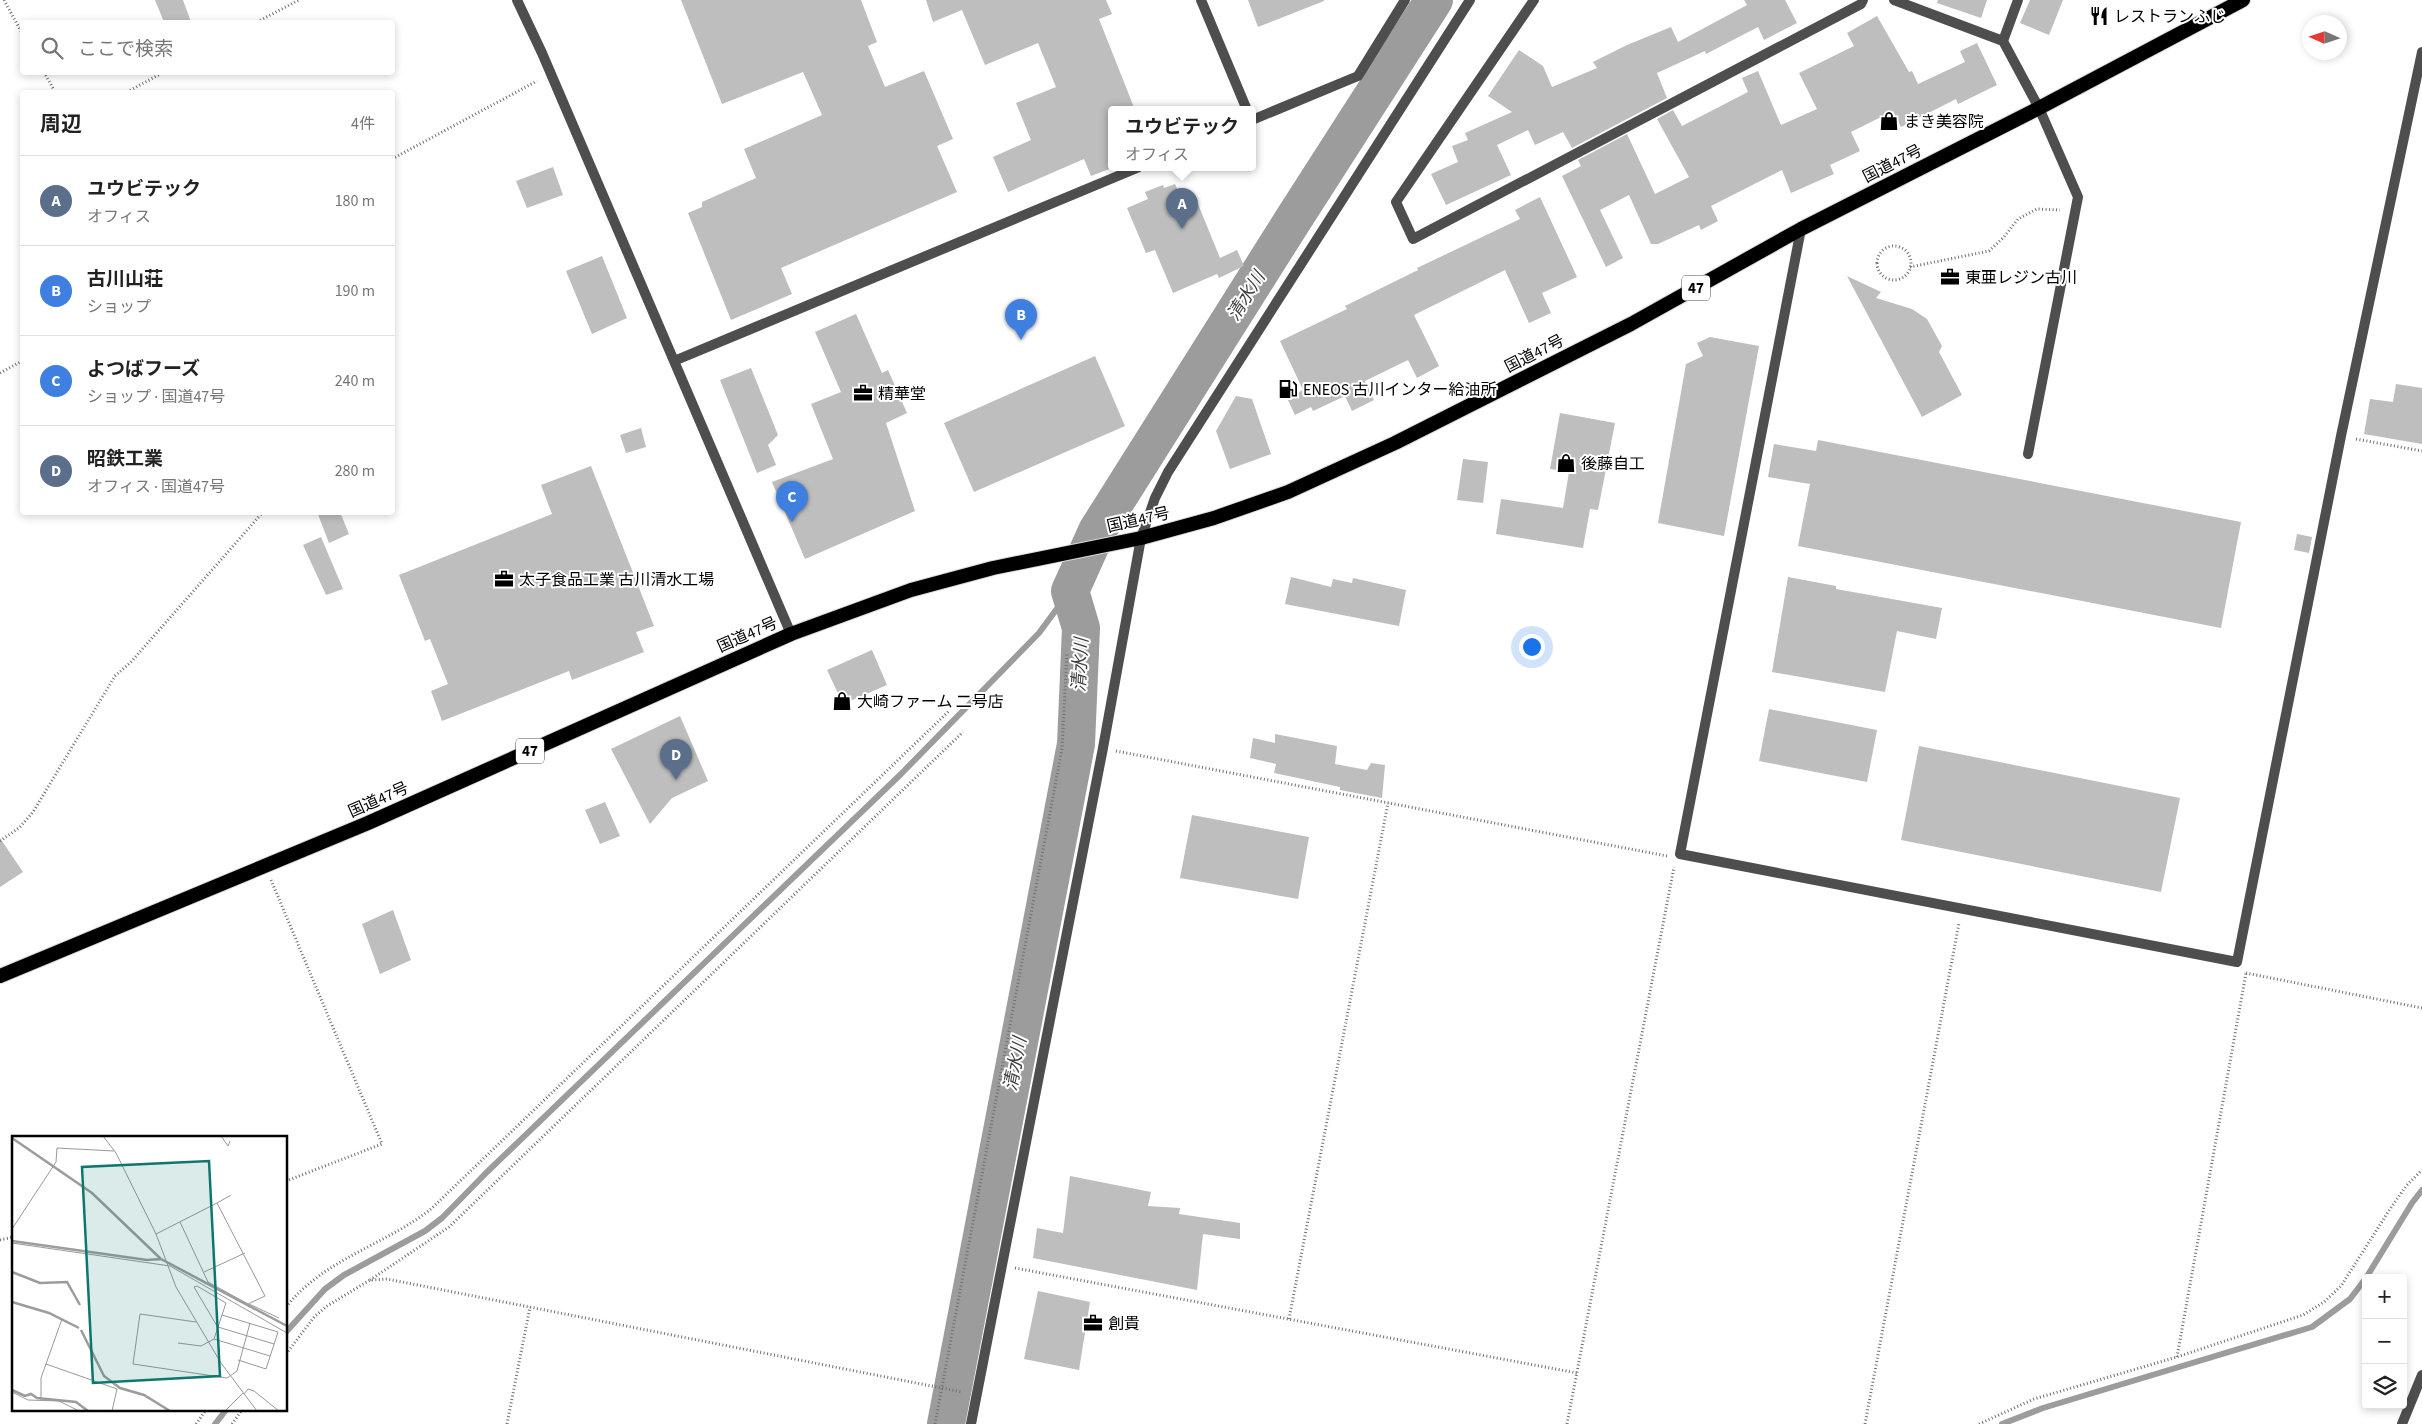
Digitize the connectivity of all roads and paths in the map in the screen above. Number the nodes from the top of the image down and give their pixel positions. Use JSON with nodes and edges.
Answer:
{"nodes":[{"id":1,"x":4,"y":0,"type":"edge"},
{"id":2,"x":299,"y":0,"type":"edge"},
{"id":3,"x":517,"y":0,"type":"edge"},
{"id":4,"x":1201,"y":0,"type":"edge"},
{"id":5,"x":1405,"y":0,"type":"edge"},
{"id":6,"x":1470,"y":0,"type":"edge"},
{"id":7,"x":1534,"y":0,"type":"edge"},
{"id":8,"x":1863,"y":0,"type":"edge"},
{"id":9,"x":1894,"y":0,"type":"edge"},
{"id":10,"x":2018,"y":0,"type":"edge"},
{"id":11,"x":2243,"y":0,"type":"edge"},
{"id":12,"x":261,"y":20,"type":"edge"},
{"id":13,"x":20,"y":29,"type":"edge"},
{"id":14,"x":2003,"y":41,"type":"junction"},
{"id":15,"x":2422,"y":52,"type":"edge"},
{"id":16,"x":551,"y":73,"type":"junction"},
{"id":17,"x":46,"y":75,"type":"edge"},
{"id":18,"x":158,"y":75,"type":"edge"},
{"id":19,"x":54,"y":90,"type":"edge"},
{"id":20,"x":131,"y":90,"type":"edge"},
{"id":21,"x":1245,"y":106,"type":"edge"},
{"id":22,"x":2038,"y":108,"type":"junction"},
{"id":23,"x":1256,"y":118,"type":"edge"},
{"id":24,"x":395,"y":157,"type":"edge"},
{"id":25,"x":1130,"y":171,"type":"edge"},
{"id":26,"x":2075,"y":210,"type":"junction"},
{"id":27,"x":1801,"y":229,"type":"junction"},
{"id":28,"x":1910,"y":267,"type":"junction"},
{"id":29,"x":20,"y":361,"type":"edge"},
{"id":30,"x":674,"y":361,"type":"junction"},
{"id":31,"x":0,"y":373,"type":"edge"},
{"id":32,"x":2341,"y":436,"type":"junction"},
{"id":33,"x":2422,"y":451,"type":"edge"},
{"id":34,"x":2028,"y":454,"type":"dead end"},
{"id":35,"x":260,"y":515,"type":"edge"},
{"id":36,"x":1137,"y":538,"type":"junction"},
{"id":37,"x":791,"y":634,"type":"junction"},
{"id":38,"x":1067,"y":652,"type":"dead end"},
{"id":39,"x":949,"y":711,"type":"dead end"},
{"id":40,"x":963,"y":732,"type":"dead end"},
{"id":41,"x":1103,"y":748,"type":"junction"},
{"id":42,"x":1388,"y":803,"type":"junction"},
{"id":43,"x":0,"y":841,"type":"edge"},
{"id":44,"x":265,"y":866,"type":"junction"},
{"id":45,"x":1962,"y":909,"type":"junction"},
{"id":46,"x":2237,"y":962,"type":"junction"},
{"id":47,"x":2246,"y":973,"type":"junction"},
{"id":48,"x":0,"y":976,"type":"edge"},
{"id":49,"x":2422,"y":1008,"type":"edge"},
{"id":50,"x":2422,"y":1170,"type":"edge"},
{"id":51,"x":288,"y":1180,"type":"edge"},
{"id":52,"x":1003,"y":1266,"type":"junction"},
{"id":53,"x":370,"y":1280,"type":"junction"},
{"id":54,"x":288,"y":1305,"type":"edge"},
{"id":55,"x":530,"y":1307,"type":"junction"},
{"id":56,"x":1289,"y":1319,"type":"junction"},
{"id":57,"x":288,"y":1351,"type":"edge"},
{"id":58,"x":2177,"y":1357,"type":"junction"},
{"id":59,"x":1577,"y":1373,"type":"junction"},
{"id":60,"x":2422,"y":1375,"type":"edge"},
{"id":61,"x":944,"y":1388,"type":"junction"},
{"id":62,"x":961,"y":1392,"type":"dead end"},
{"id":63,"x":205,"y":1412,"type":"edge"},
{"id":64,"x":241,"y":1412,"type":"edge"},
{"id":65,"x":196,"y":1424,"type":"edge"},
{"id":66,"x":232,"y":1424,"type":"edge"},
{"id":67,"x":507,"y":1424,"type":"edge"},
{"id":68,"x":935,"y":1424,"type":"edge"},
{"id":69,"x":971,"y":1424,"type":"edge"},
{"id":70,"x":1567,"y":1424,"type":"edge"},
{"id":71,"x":1865,"y":1424,"type":"edge"},
{"id":72,"x":1979,"y":1424,"type":"edge"},
{"id":73,"x":2402,"y":1424,"type":"edge"}],
"edges":[{"from":1,"to":13,"type":"path"},
{"from":2,"to":12,"type":"path"},
{"from":3,"to":16,"type":"street"},
{"from":4,"to":21,"type":"street"},
{"from":5,"to":23,"type":"street"},
{"from":6,"to":36,"type":"street"},
{"from":7,"to":8,"type":"street"},
{"from":9,"to":14,"type":"street"},
{"from":10,"to":14,"type":"street"},
{"from":11,"to":22,"type":"highway","name":"国道47号","number":"47"},
{"from":14,"to":22,"type":"street"},
{"from":15,"to":32,"type":"street"},
{"from":16,"to":24,"type":"path"},
{"from":16,"to":30,"type":"street"},
{"from":17,"to":19,"type":"path"},
{"from":18,"to":20,"type":"path"},
{"from":22,"to":26,"type":"street"},
{"from":22,"to":27,"type":"highway","name":"国道47号","number":"47"},
{"from":25,"to":30,"type":"street"},
{"from":26,"to":28,"type":"path"},
{"from":26,"to":34,"type":"street"},
{"from":27,"to":36,"type":"highway","name":"国道47号","number":"47"},
{"from":27,"to":45,"type":"street"},
{"from":28,"to":28,"type":"path"},
{"from":29,"to":31,"type":"path"},
{"from":30,"to":37,"type":"street"},
{"from":32,"to":33,"type":"path"},
{"from":32,"to":46,"type":"street"},
{"from":35,"to":43,"type":"path"},
{"from":36,"to":37,"type":"highway","name":"国道47号","number":"47"},
{"from":36,"to":41,"type":"street"},
{"from":37,"to":44,"type":"highway","name":"国道47号","number":"47"},
{"from":38,"to":61,"type":"path"},
{"from":39,"to":54,"type":"path"},
{"from":40,"to":53,"type":"path"},
{"from":41,"to":42,"type":"path"},
{"from":41,"to":52,"type":"street"},
{"from":42,"to":56,"type":"path"},
{"from":42,"to":59,"type":"path"},
{"from":44,"to":48,"type":"highway","name":"国道47号","number":"47"},
{"from":44,"to":51,"type":"path"},
{"from":45,"to":46,"type":"street"},
{"from":45,"to":71,"type":"path"},
{"from":46,"to":47,"type":"path"},
{"from":47,"to":49,"type":"path"},
{"from":47,"to":58,"type":"path"},
{"from":50,"to":58,"type":"path"},
{"from":52,"to":56,"type":"path"},
{"from":52,"to":69,"type":"street"},
{"from":53,"to":55,"type":"path"},
{"from":53,"to":57,"type":"path"},
{"from":55,"to":61,"type":"path"},
{"from":55,"to":67,"type":"path"},
{"from":56,"to":59,"type":"path"},
{"from":58,"to":72,"type":"path"},
{"from":59,"to":70,"type":"path"},
{"from":60,"to":73,"type":"street"},
{"from":61,"to":62,"type":"path"},
{"from":61,"to":68,"type":"path"},
{"from":63,"to":65,"type":"path"},
{"from":64,"to":66,"type":"path"}]}
